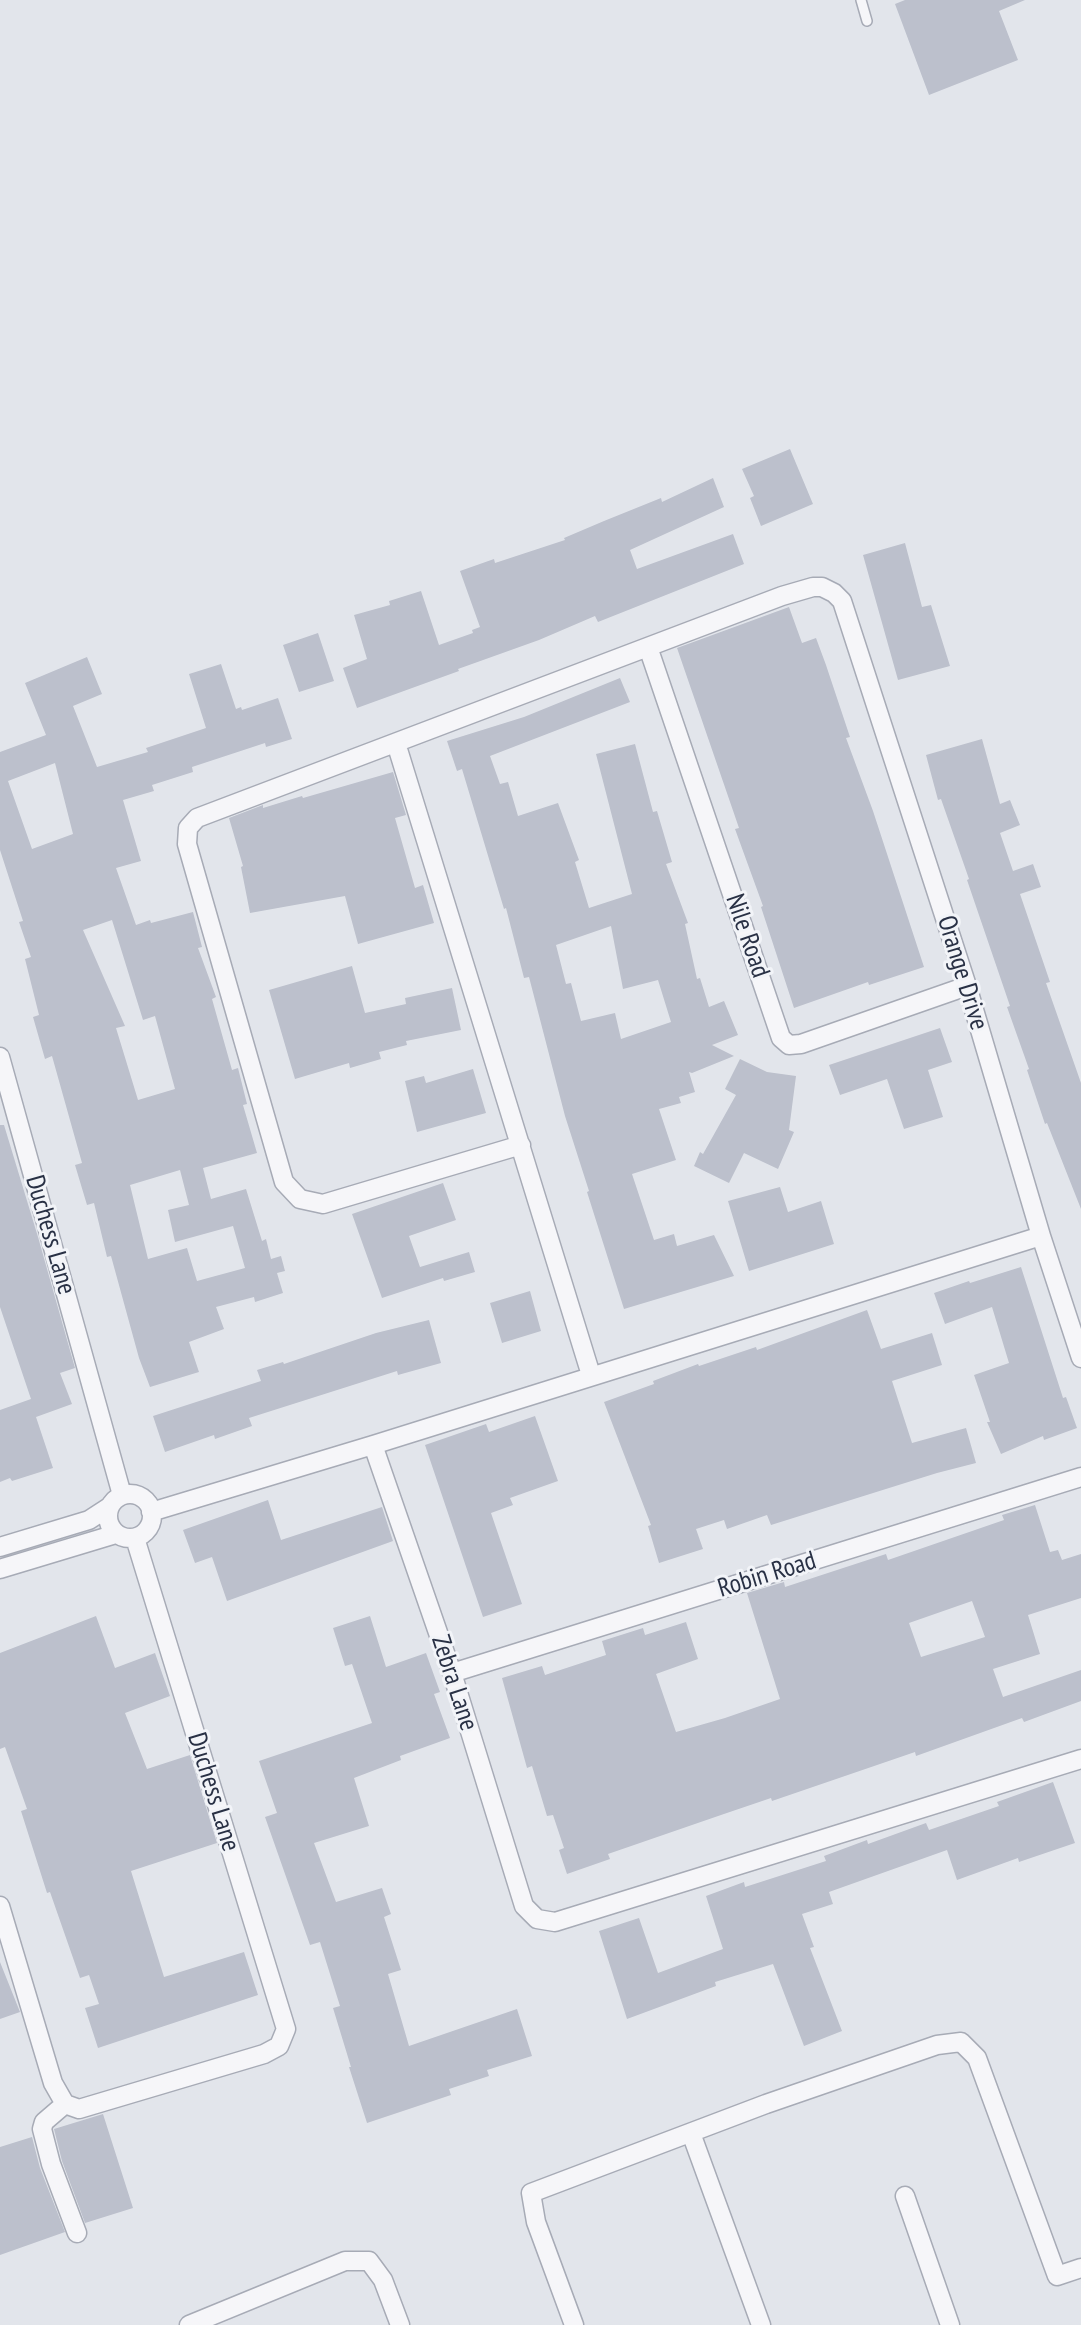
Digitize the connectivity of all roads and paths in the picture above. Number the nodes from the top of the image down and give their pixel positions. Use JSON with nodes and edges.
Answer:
{"nodes":[{"id":1,"x":861,"y":0,"type":"edge"},
{"id":2,"x":867,"y":21,"type":"dead end"},
{"id":3,"x":648,"y":647,"type":"junction"},
{"id":4,"x":396,"y":743,"type":"junction"},
{"id":5,"x":967,"y":986,"type":"junction"},
{"id":6,"x":0,"y":1057,"type":"edge"},
{"id":7,"x":521,"y":1146,"type":"junction"},
{"id":8,"x":1041,"y":1236,"type":"junction"},
{"id":9,"x":1081,"y":1358,"type":"edge"},
{"id":10,"x":591,"y":1375,"type":"junction"},
{"id":11,"x":373,"y":1445,"type":"junction"},
{"id":12,"x":1081,"y":1476,"type":"edge"},
{"id":13,"x":116,"y":1501,"type":"junction"},
{"id":14,"x":152,"y":1511,"type":"junction"},
{"id":15,"x":116,"y":1534,"type":"junction"},
{"id":16,"x":135,"y":1538,"type":"junction"},
{"id":17,"x":0,"y":1547,"type":"edge"},
{"id":18,"x":0,"y":1569,"type":"edge"},
{"id":19,"x":452,"y":1673,"type":"junction"},
{"id":20,"x":1081,"y":1759,"type":"edge"},
{"id":21,"x":0,"y":1906,"type":"edge"},
{"id":22,"x":65,"y":2104,"type":"junction"},
{"id":23,"x":691,"y":2133,"type":"junction"},
{"id":24,"x":905,"y":2196,"type":"dead end"},
{"id":25,"x":77,"y":2233,"type":"dead end"},
{"id":26,"x":1081,"y":2268,"type":"edge"},
{"id":27,"x":189,"y":2325,"type":"edge"},
{"id":28,"x":400,"y":2325,"type":"edge"},
{"id":29,"x":574,"y":2325,"type":"edge"},
{"id":30,"x":761,"y":2325,"type":"edge"},
{"id":31,"x":950,"y":2325,"type":"edge"}],
"edges":[{"from":1,"to":2,"type":"lane"},
{"from":3,"to":4,"type":"street"},
{"from":3,"to":5,"type":"street","name":"Nile Road"},
{"from":3,"to":5,"type":"street","name":"Orange Drive"},
{"from":4,"to":7,"type":"street"},
{"from":4,"to":7,"type":"street"},
{"from":5,"to":8,"type":"street","name":"Orange Drive"},
{"from":6,"to":13,"type":"street","name":"Duchess Lane"},
{"from":7,"to":10,"type":"street"},
{"from":8,"to":9,"type":"street","name":"Orange Drive"},
{"from":8,"to":10,"type":"street"},
{"from":10,"to":11,"type":"street"},
{"from":11,"to":14,"type":"street"},
{"from":11,"to":19,"type":"street","name":"Zebra Lane"},
{"from":12,"to":19,"type":"street","name":"Robin Road"},
{"from":13,"to":14,"type":"street"},
{"from":13,"to":15,"type":"street"},
{"from":13,"to":17,"type":"street"},
{"from":14,"to":16,"type":"street"},
{"from":15,"to":16,"type":"street"},
{"from":15,"to":18,"type":"street"},
{"from":16,"to":22,"type":"street","name":"Duchess Lane"},
{"from":19,"to":20,"type":"street","name":"Zebra Lane"},
{"from":21,"to":22,"type":"street"},
{"from":22,"to":25,"type":"street"},
{"from":23,"to":26,"type":"street"},
{"from":23,"to":29,"type":"street"},
{"from":23,"to":30,"type":"street"},
{"from":24,"to":31,"type":"street"},
{"from":27,"to":28,"type":"street"}]}
